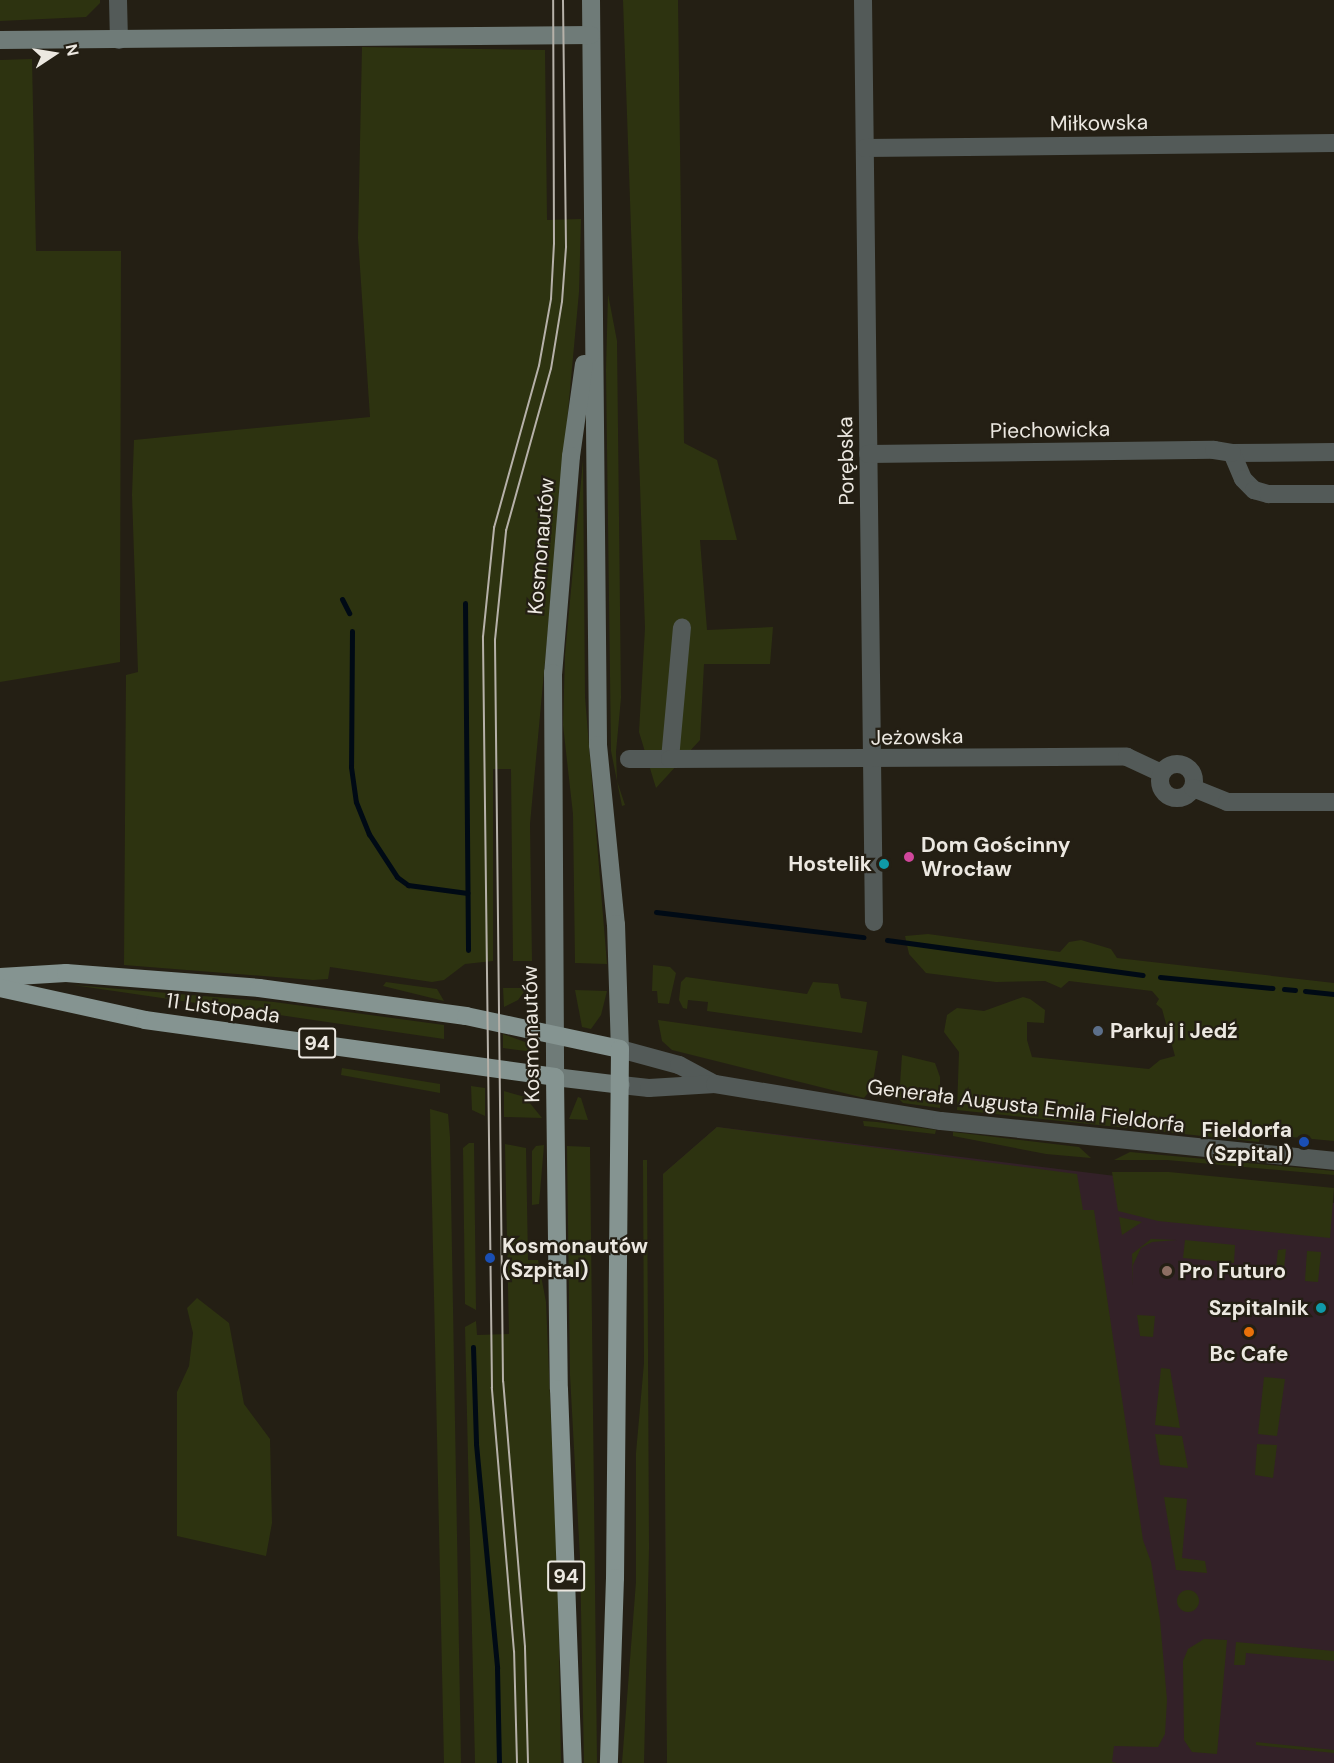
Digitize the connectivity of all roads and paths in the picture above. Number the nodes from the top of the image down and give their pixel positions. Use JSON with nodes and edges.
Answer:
{"nodes":[{"id":1,"x":118,"y":0,"type":"edge"},
{"id":2,"x":591,"y":0,"type":"edge"},
{"id":3,"x":863,"y":0,"type":"edge"},
{"id":4,"x":591,"y":35,"type":"junction"},
{"id":5,"x":0,"y":40,"type":"edge"},
{"id":6,"x":119,"y":40,"type":"junction"},
{"id":7,"x":1334,"y":143,"type":"edge"},
{"id":8,"x":865,"y":148,"type":"junction"},
{"id":9,"x":592,"y":305,"type":"junction"},
{"id":10,"x":1334,"y":452,"type":"edge"},
{"id":11,"x":1232,"y":453,"type":"junction"},
{"id":12,"x":868,"y":454,"type":"junction"},
{"id":13,"x":1334,"y":494,"type":"edge"},
{"id":14,"x":682,"y":628,"type":"dead end"},
{"id":15,"x":629,"y":759,"type":"dead end"},
{"id":16,"x":670,"y":759,"type":"junction"},
{"id":17,"x":871,"y":760,"type":"junction"},
{"id":18,"x":1334,"y":802,"type":"edge"},
{"id":19,"x":874,"y":922,"type":"dead end"},
{"id":20,"x":0,"y":977,"type":"edge"},
{"id":21,"x":0,"y":988,"type":"edge"},
{"id":22,"x":554,"y":1035,"type":"junction"},
{"id":23,"x":620,"y":1049,"type":"junction"},
{"id":24,"x":555,"y":1077,"type":"junction"},
{"id":25,"x":715,"y":1084,"type":"junction"},
{"id":26,"x":621,"y":1085,"type":"junction"},
{"id":27,"x":1334,"y":1161,"type":"edge"},
{"id":28,"x":573,"y":1763,"type":"edge"},
{"id":29,"x":609,"y":1763,"type":"edge"}],
"edges":[{"from":1,"to":6,"type":"street"},
{"from":2,"to":4,"type":"main road","name":"Kosmonautów"},
{"from":3,"to":8,"type":"street","name":"Porębska"},
{"from":4,"to":6,"type":"main road"},
{"from":4,"to":9,"type":"main road","name":"Kosmonautów"},
{"from":5,"to":6,"type":"main road"},
{"from":7,"to":8,"type":"street","name":"Miłkowska"},
{"from":8,"to":12,"type":"street","name":"Porębska"},
{"from":9,"to":22,"type":"main road","name":"Kosmonautów"},
{"from":9,"to":23,"type":"main road","name":"Kosmonautów"},
{"from":10,"to":11,"type":"street","name":"Piechowicka"},
{"from":11,"to":12,"type":"street","name":"Piechowicka"},
{"from":11,"to":13,"type":"street"},
{"from":12,"to":17,"type":"street","name":"Porębska"},
{"from":14,"to":16,"type":"street"},
{"from":15,"to":16,"type":"street","name":"Jeżowska"},
{"from":16,"to":17,"type":"street","name":"Jeżowska"},
{"from":17,"to":18,"type":"street","name":"Jeżowska"},
{"from":17,"to":19,"type":"street","name":"Porębska"},
{"from":20,"to":22,"type":"main road","name":"11 Listopada","number":"94"},
{"from":21,"to":24,"type":"main road","name":"11 Listopada","number":"94"},
{"from":22,"to":23,"type":"main road","name":"11 Listopada","number":"94"},
{"from":22,"to":24,"type":"main road","name":"Kosmonautów"},
{"from":23,"to":25,"type":"street","name":"Generała Augusta Emila Fieldorfa"},
{"from":23,"to":26,"type":"main road","name":"Kosmonautów","number":"94"},
{"from":24,"to":26,"type":"main road","name":"11 Listopada"},
{"from":24,"to":28,"type":"main road","name":"Kosmonautów","number":"94"},
{"from":25,"to":26,"type":"street","name":"Generała Augusta Emila Fieldorfa"},
{"from":25,"to":27,"type":"street","name":"Generała Augusta Emila Fieldorfa"},
{"from":26,"to":29,"type":"main road","name":"Kosmonautów","number":"94"}]}
